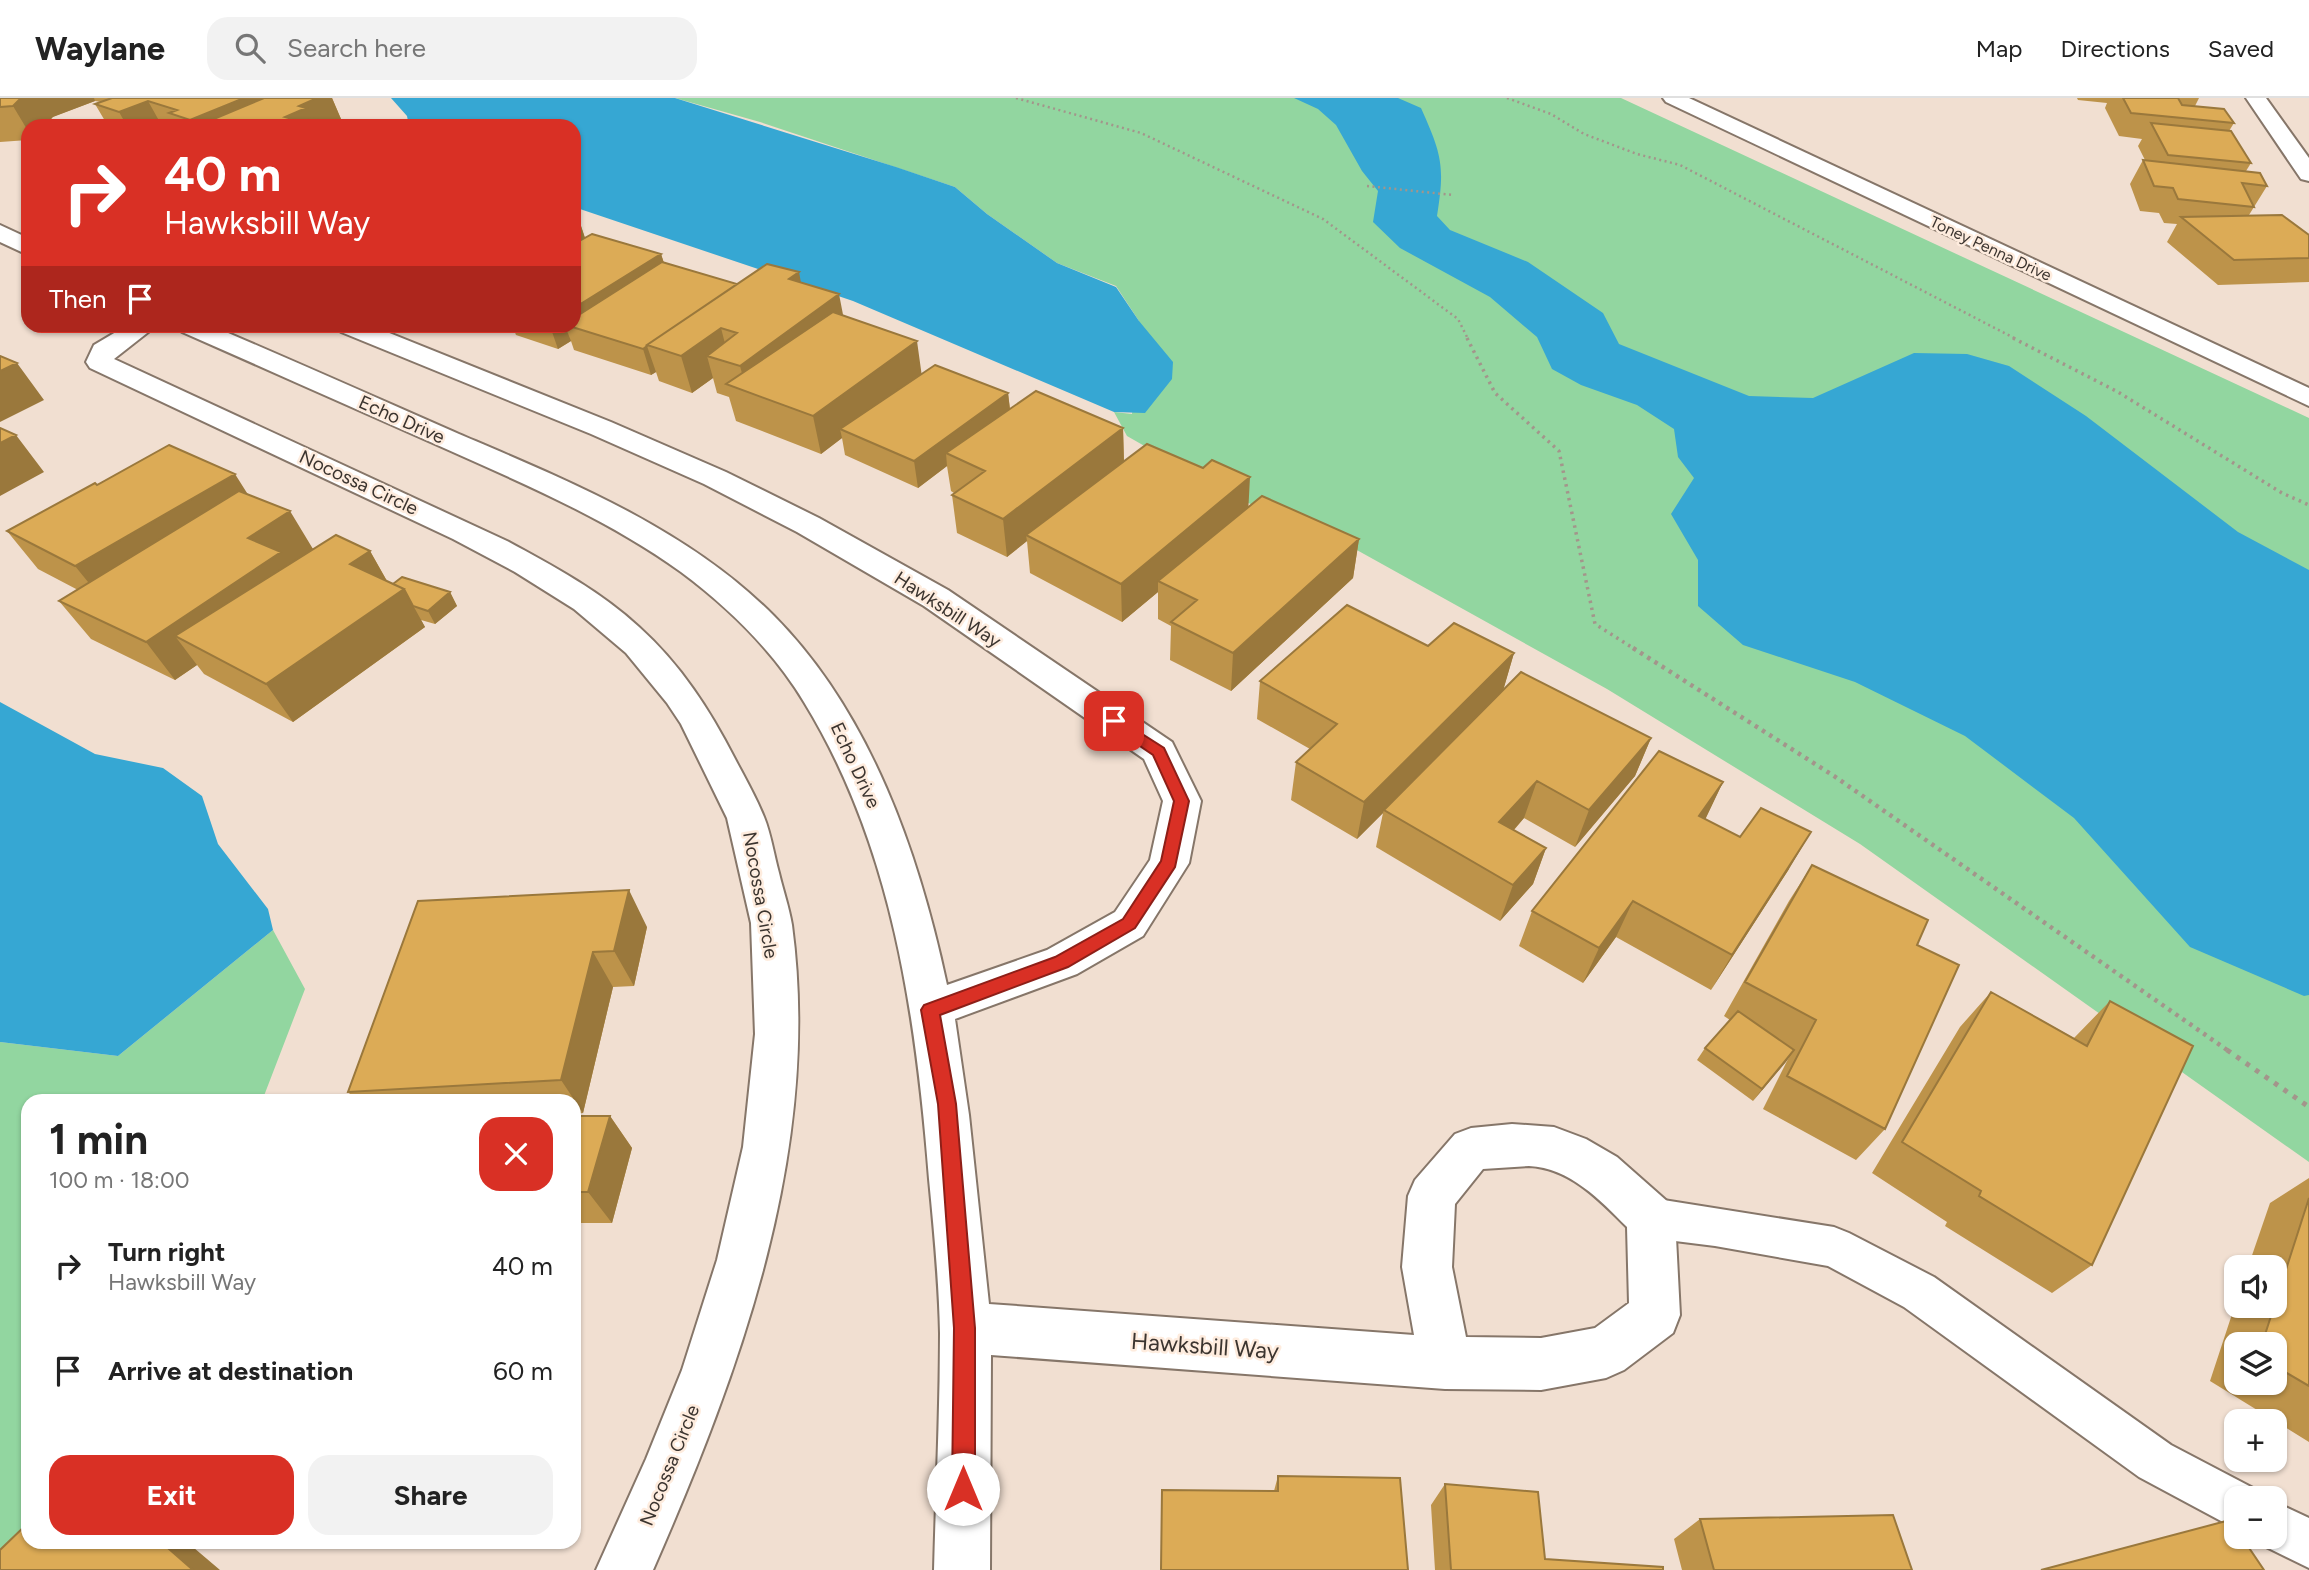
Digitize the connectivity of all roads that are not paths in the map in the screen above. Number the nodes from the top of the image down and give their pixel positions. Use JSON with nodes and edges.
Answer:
{"nodes":[{"id":1,"x":1673,"y":98,"type":"edge"},
{"id":2,"x":2256,"y":98,"type":"edge"},
{"id":3,"x":2309,"y":174,"type":"edge"},
{"id":4,"x":0,"y":232,"type":"edge"},
{"id":5,"x":21,"y":244,"type":"edge"},
{"id":6,"x":132,"y":333,"type":"edge"},
{"id":7,"x":207,"y":333,"type":"edge"},
{"id":8,"x":367,"y":333,"type":"edge"},
{"id":9,"x":2309,"y":398,"type":"edge"},
{"id":10,"x":930,"y":1010,"type":"junction"},
{"id":11,"x":1651,"y":1218,"type":"junction"},
{"id":12,"x":965,"y":1328,"type":"junction"},
{"id":13,"x":1445,"y":1363,"type":"junction"},
{"id":14,"x":2224,"y":1498,"type":"edge"},
{"id":15,"x":2287,"y":1532,"type":"edge"},
{"id":16,"x":2309,"y":1544,"type":"edge"},
{"id":17,"x":624,"y":1570,"type":"edge"},
{"id":18,"x":962,"y":1570,"type":"edge"}],
"edges":[{"from":1,"to":9,"type":"street","name":"Toney Penna Drive"},
{"from":2,"to":3,"type":"street"},
{"from":4,"to":5,"type":"street"},
{"from":6,"to":17,"type":"street","name":"Nocossa Circle"},
{"from":7,"to":10,"type":"street","name":"Echo Drive"},
{"from":8,"to":10,"type":"street","name":"Hawksbill Way"},
{"from":10,"to":12,"type":"street","name":"Echo Drive"},
{"from":11,"to":13,"type":"street","name":"Hawksbill Way"},
{"from":11,"to":13,"type":"street"},
{"from":11,"to":14,"type":"lane"},
{"from":12,"to":13,"type":"street","name":"Hawksbill Way"},
{"from":12,"to":18,"type":"street","name":"Echo Drive"},
{"from":15,"to":16,"type":"lane"}]}
